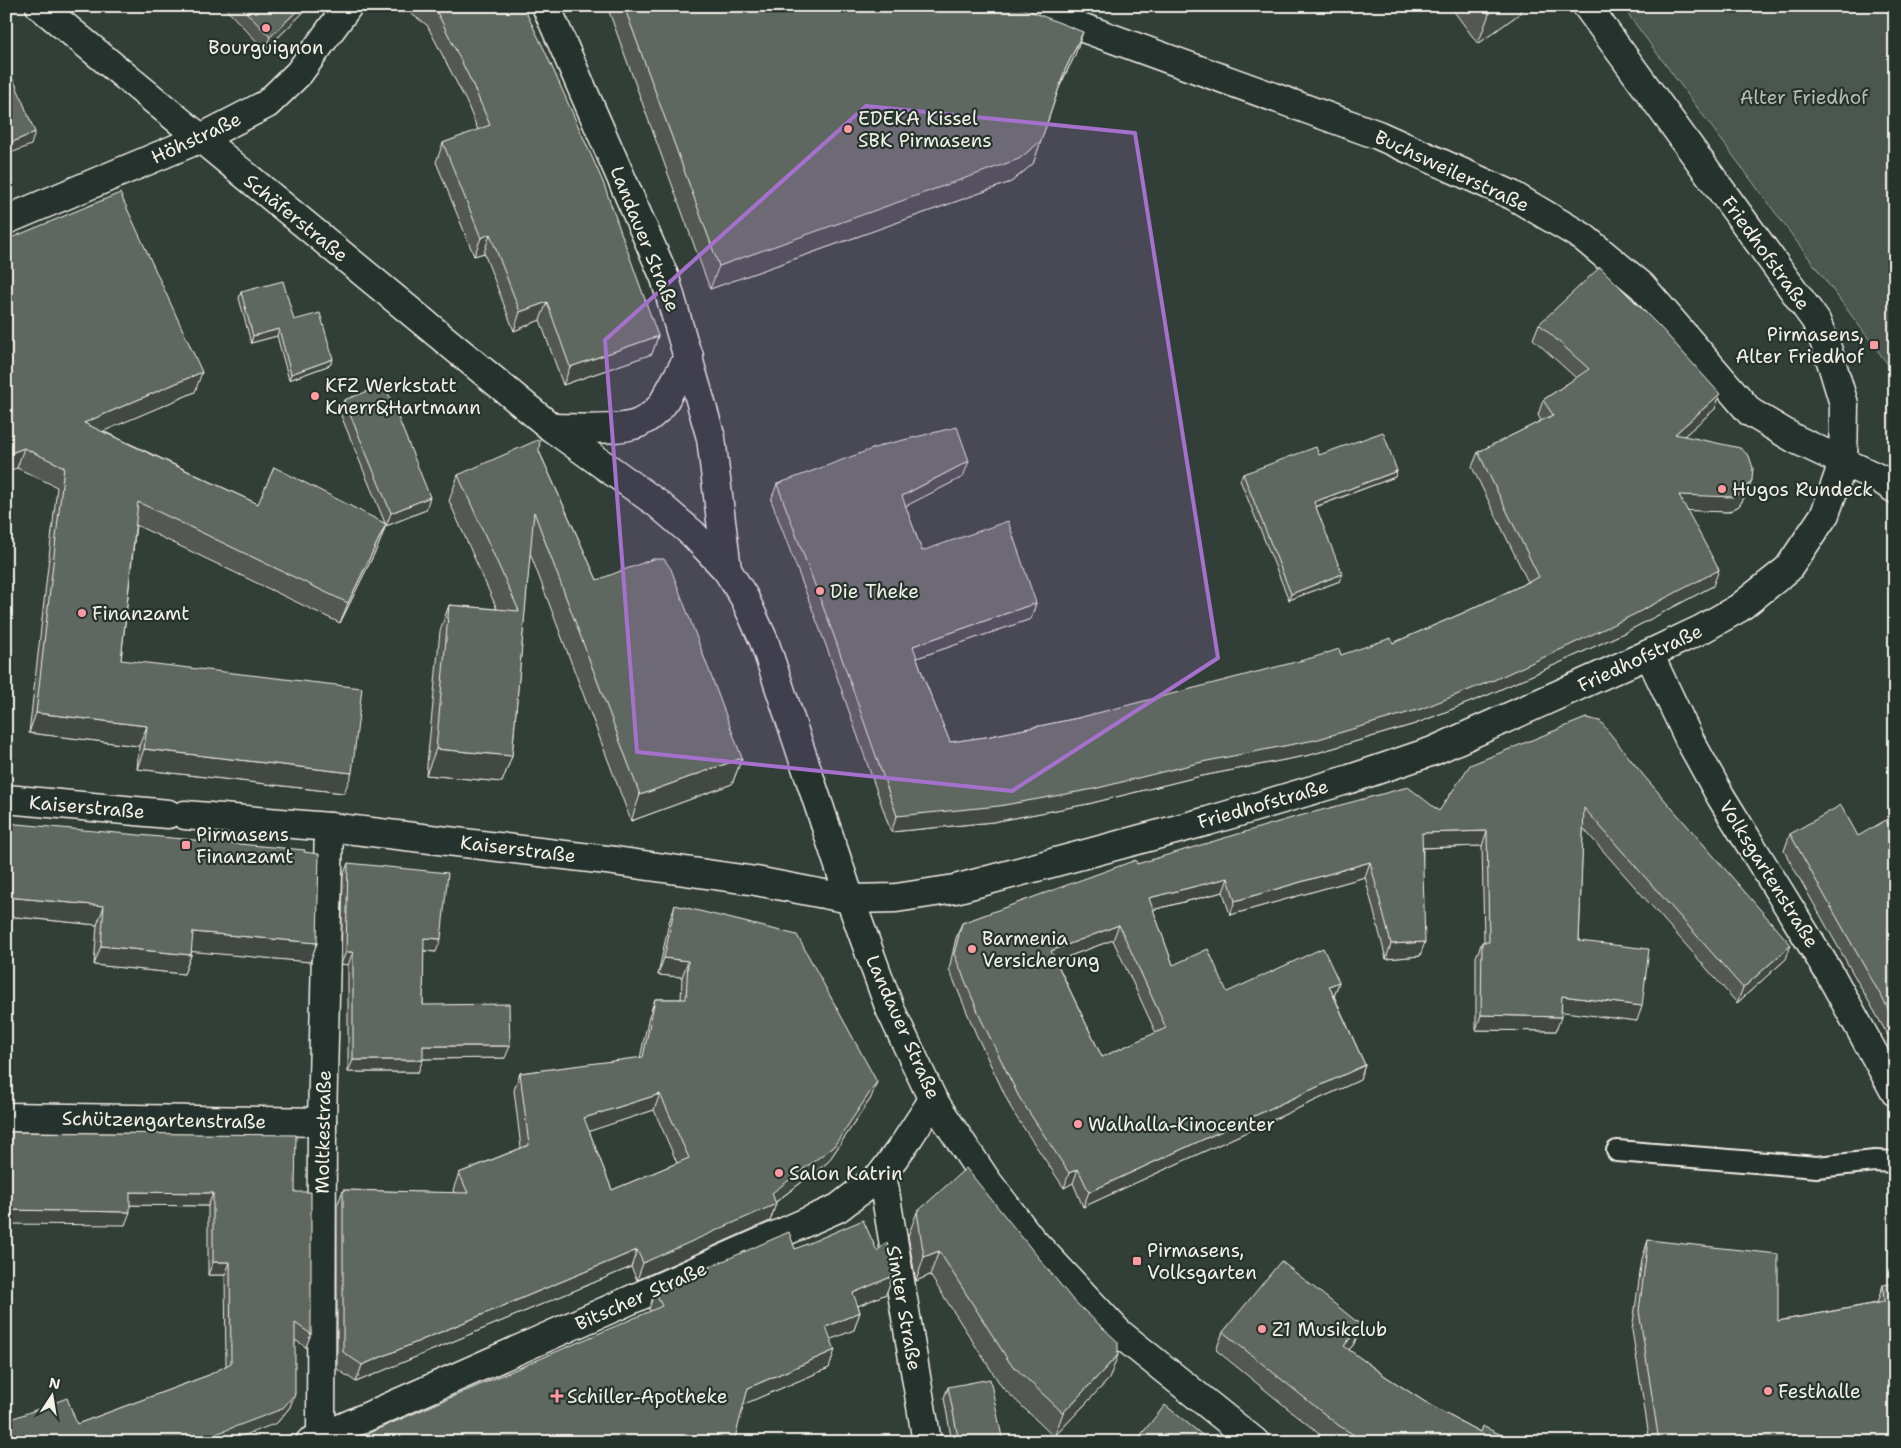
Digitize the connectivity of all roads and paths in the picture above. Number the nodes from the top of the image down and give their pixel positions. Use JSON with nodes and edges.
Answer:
{"nodes":[{"id":1,"x":40,"y":6,"type":"edge"},
{"id":2,"x":348,"y":6,"type":"edge"},
{"id":3,"x":546,"y":6,"type":"edge"},
{"id":4,"x":1019,"y":6,"type":"edge"},
{"id":5,"x":1587,"y":6,"type":"edge"},
{"id":6,"x":200,"y":139,"type":"junction"},
{"id":7,"x":6,"y":220,"type":"edge"},
{"id":8,"x":688,"y":356,"type":"junction"},
{"id":9,"x":552,"y":428,"type":"junction"},
{"id":10,"x":1843,"y":463,"type":"junction"},
{"id":11,"x":1895,"y":489,"type":"edge"},
{"id":12,"x":727,"y":570,"type":"junction"},
{"id":13,"x":1649,"y":654,"type":"junction"},
{"id":14,"x":6,"y":799,"type":"edge"},
{"id":15,"x":328,"y":827,"type":"junction"},
{"id":16,"x":850,"y":899,"type":"junction"},
{"id":17,"x":1895,"y":1092,"type":"edge"},
{"id":18,"x":933,"y":1100,"type":"junction"},
{"id":19,"x":6,"y":1117,"type":"edge"},
{"id":20,"x":322,"y":1122,"type":"junction"},
{"id":21,"x":1617,"y":1151,"type":"dead end"},
{"id":22,"x":1895,"y":1162,"type":"edge"},
{"id":23,"x":882,"y":1174,"type":"junction"},
{"id":24,"x":316,"y":1440,"type":"edge"},
{"id":25,"x":927,"y":1442,"type":"edge"},
{"id":26,"x":1255,"y":1442,"type":"edge"}],
"edges":[{"from":1,"to":6,"type":"street","name":"Schäferstraße"},
{"from":2,"to":6,"type":"street","name":"Höhstraße"},
{"from":3,"to":8,"type":"street","name":"Landauer Straße"},
{"from":4,"to":10,"type":"street","name":"Buchsweilerstraße"},
{"from":5,"to":10,"type":"street","name":"Friedhofstraße"},
{"from":6,"to":7,"type":"street","name":"Höhstraße"},
{"from":6,"to":9,"type":"street","name":"Schäferstraße"},
{"from":8,"to":9,"type":"street"},
{"from":8,"to":12,"type":"street","name":"Landauer Straße"},
{"from":9,"to":12,"type":"street","name":"Landauer Straße"},
{"from":10,"to":11,"type":"street","name":"Buchsweilerstraße"},
{"from":10,"to":13,"type":"street","name":"Friedhofstraße"},
{"from":12,"to":16,"type":"street","name":"Landauer Straße"},
{"from":13,"to":16,"type":"street","name":"Friedhofstraße"},
{"from":13,"to":17,"type":"street","name":"Volksgartenstraße"},
{"from":14,"to":15,"type":"street","name":"Kaiserstraße"},
{"from":15,"to":16,"type":"street","name":"Kaiserstraße"},
{"from":15,"to":20,"type":"street","name":"Moltkestraße"},
{"from":16,"to":18,"type":"street","name":"Landauer Straße"},
{"from":18,"to":23,"type":"street","name":"Bitscher Straße"},
{"from":18,"to":26,"type":"street","name":"Landauer Straße"},
{"from":19,"to":20,"type":"street","name":"Schützengartenstraße"},
{"from":20,"to":24,"type":"street","name":"Moltkestraße"},
{"from":21,"to":22,"type":"lane"},
{"from":23,"to":24,"type":"street","name":"Bitscher Straße"},
{"from":23,"to":25,"type":"street","name":"Simter Straße"}]}
